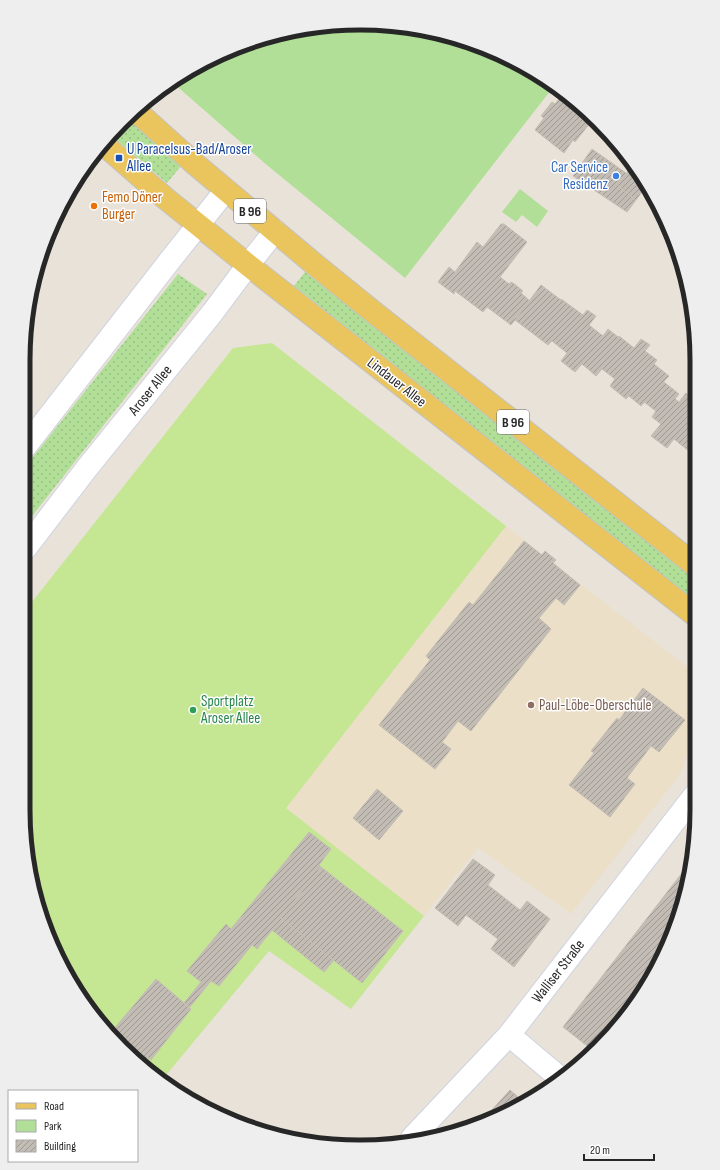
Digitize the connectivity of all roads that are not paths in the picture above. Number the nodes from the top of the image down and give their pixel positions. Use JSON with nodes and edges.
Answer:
{"nodes":[{"id":1,"x":140,"y":114,"type":"edge"},
{"id":2,"x":107,"y":148,"type":"edge"},
{"id":3,"x":226,"y":190,"type":"junction"},
{"id":4,"x":198,"y":225,"type":"junction"},
{"id":5,"x":275,"y":231,"type":"junction"},
{"id":6,"x":248,"y":265,"type":"junction"},
{"id":7,"x":30,"y":441,"type":"edge"},
{"id":8,"x":30,"y":541,"type":"edge"},
{"id":9,"x":690,"y":561,"type":"edge"},
{"id":10,"x":690,"y":611,"type":"edge"},
{"id":11,"x":690,"y":801,"type":"edge"},
{"id":12,"x":509,"y":1035,"type":"junction"},
{"id":13,"x":556,"y":1075,"type":"edge"},
{"id":14,"x":414,"y":1135,"type":"edge"}],
"edges":[{"from":1,"to":3,"type":"main road","number":"B 96"},
{"from":2,"to":4,"type":"main road","name":"Lindauer Allee","number":"B 96"},
{"from":3,"to":4,"type":"main road"},
{"from":3,"to":5,"type":"main road","number":"B 96"},
{"from":4,"to":6,"type":"main road","name":"Lindauer Allee","number":"B 96"},
{"from":4,"to":7,"type":"main road"},
{"from":5,"to":6,"type":"main road","name":"Aroser Allee"},
{"from":5,"to":9,"type":"main road","number":"B 96"},
{"from":6,"to":8,"type":"main road","name":"Aroser Allee"},
{"from":6,"to":10,"type":"main road","name":"Lindauer Allee","number":"B 96"},
{"from":11,"to":12,"type":"main road","name":"Walliser Straße"},
{"from":12,"to":13,"type":"main road"},
{"from":12,"to":14,"type":"main road","name":"Walliser Straße"}]}
